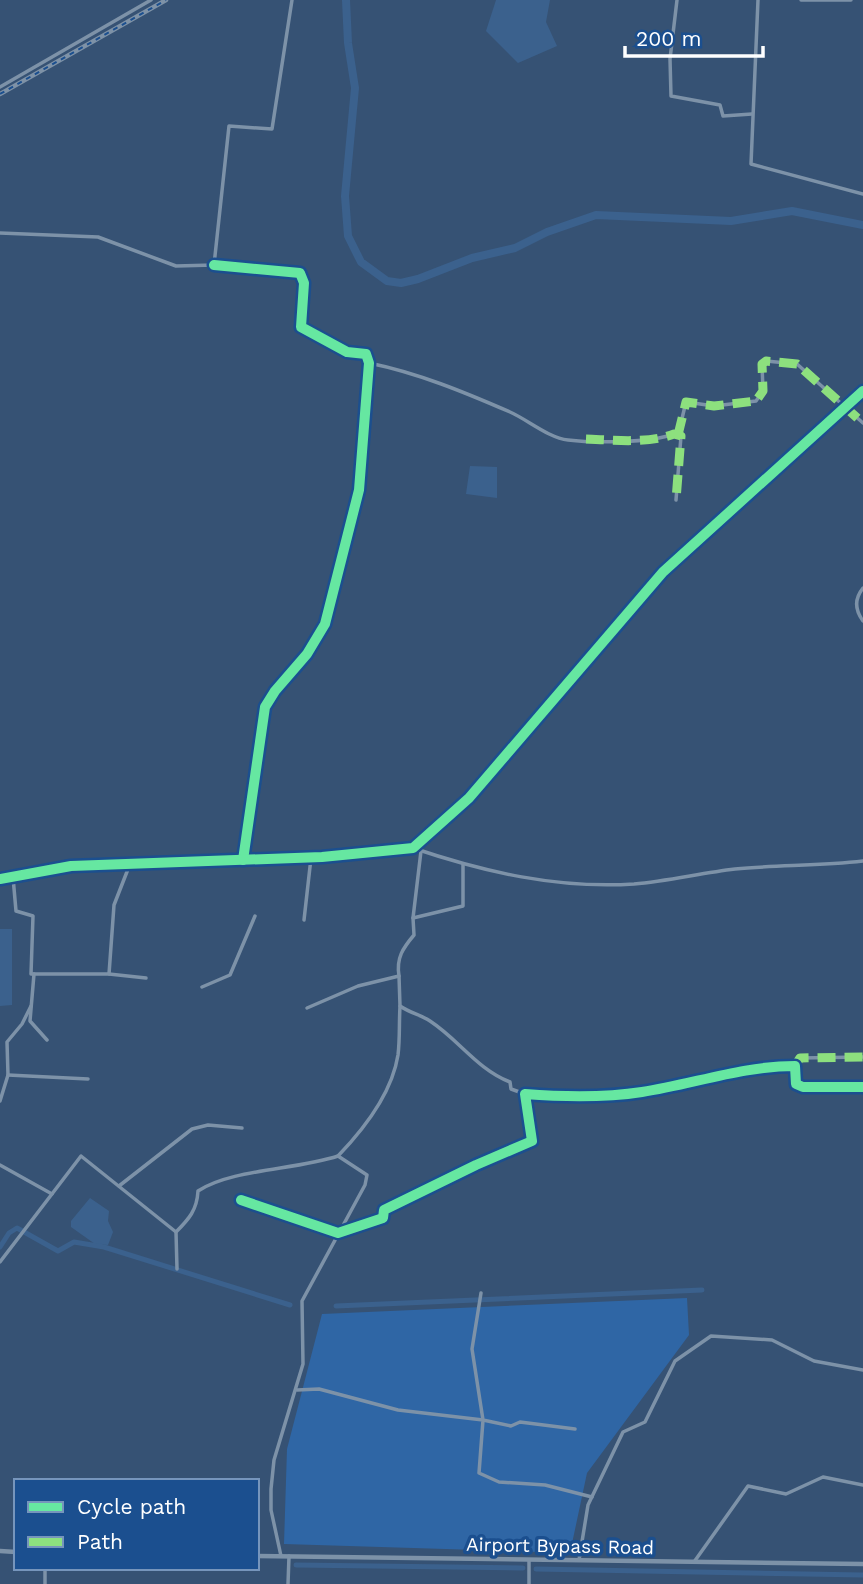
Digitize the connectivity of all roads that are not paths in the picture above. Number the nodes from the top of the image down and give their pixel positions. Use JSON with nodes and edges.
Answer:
{"nodes":[{"id":1,"x":151,"y":0,"type":"edge"},
{"id":2,"x":292,"y":0,"type":"edge"},
{"id":3,"x":677,"y":0,"type":"edge"},
{"id":4,"x":758,"y":0,"type":"edge"},
{"id":5,"x":801,"y":0,"type":"edge"},
{"id":6,"x":850,"y":0,"type":"edge"},
{"id":7,"x":0,"y":87,"type":"edge"},
{"id":8,"x":752,"y":114,"type":"junction"},
{"id":9,"x":863,"y":194,"type":"edge"},
{"id":10,"x":0,"y":233,"type":"edge"},
{"id":11,"x":214,"y":265,"type":"junction"},
{"id":12,"x":369,"y":363,"type":"junction"},
{"id":13,"x":863,"y":391,"type":"edge"},
{"id":14,"x":843,"y":408,"type":"junction"},
{"id":15,"x":863,"y":423,"type":"edge"},
{"id":16,"x":677,"y":435,"type":"junction"},
{"id":17,"x":676,"y":500,"type":"dead end"},
{"id":18,"x":863,"y":588,"type":"edge"},
{"id":19,"x":863,"y":621,"type":"edge"},
{"id":20,"x":413,"y":848,"type":"junction"},
{"id":21,"x":421,"y":850,"type":"junction"},
{"id":22,"x":310,"y":858,"type":"junction"},
{"id":23,"x":243,"y":860,"type":"junction"},
{"id":24,"x":863,"y":861,"type":"edge"},
{"id":25,"x":130,"y":864,"type":"junction"},
{"id":26,"x":463,"y":864,"type":"junction"},
{"id":27,"x":13,"y":876,"type":"junction"},
{"id":28,"x":0,"y":879,"type":"edge"},
{"id":29,"x":255,"y":916,"type":"dead end"},
{"id":30,"x":414,"y":918,"type":"junction"},
{"id":31,"x":304,"y":920,"type":"dead end"},
{"id":32,"x":34,"y":974,"type":"junction"},
{"id":33,"x":109,"y":974,"type":"junction"},
{"id":34,"x":399,"y":976,"type":"junction"},
{"id":35,"x":146,"y":978,"type":"dead end"},
{"id":36,"x":202,"y":987,"type":"dead end"},
{"id":37,"x":31,"y":1006,"type":"junction"},
{"id":38,"x":400,"y":1006,"type":"junction"},
{"id":39,"x":307,"y":1008,"type":"dead end"},
{"id":40,"x":47,"y":1040,"type":"dead end"},
{"id":41,"x":863,"y":1057,"type":"edge"},
{"id":42,"x":795,"y":1066,"type":"junction"},
{"id":43,"x":8,"y":1075,"type":"junction"},
{"id":44,"x":88,"y":1079,"type":"dead end"},
{"id":45,"x":863,"y":1087,"type":"edge"},
{"id":46,"x":525,"y":1094,"type":"junction"},
{"id":47,"x":0,"y":1101,"type":"edge"},
{"id":48,"x":242,"y":1128,"type":"dead end"},
{"id":49,"x":338,"y":1156,"type":"junction"},
{"id":50,"x":0,"y":1165,"type":"edge"},
{"id":51,"x":119,"y":1186,"type":"junction"},
{"id":52,"x":52,"y":1194,"type":"junction"},
{"id":53,"x":241,"y":1200,"type":"dead end"},
{"id":54,"x":176,"y":1231,"type":"junction"},
{"id":55,"x":338,"y":1233,"type":"junction"},
{"id":56,"x":0,"y":1262,"type":"edge"},
{"id":57,"x":177,"y":1269,"type":"dead end"},
{"id":58,"x":481,"y":1293,"type":"dead end"},
{"id":59,"x":863,"y":1370,"type":"edge"},
{"id":60,"x":296,"y":1390,"type":"junction"},
{"id":61,"x":483,"y":1420,"type":"junction"},
{"id":62,"x":575,"y":1429,"type":"dead end"},
{"id":63,"x":863,"y":1485,"type":"edge"},
{"id":64,"x":592,"y":1497,"type":"junction"},
{"id":65,"x":259,"y":1556,"type":"edge"},
{"id":66,"x":281,"y":1556,"type":"junction"},
{"id":67,"x":289,"y":1556,"type":"junction"},
{"id":68,"x":529,"y":1560,"type":"junction"},
{"id":69,"x":579,"y":1560,"type":"junction"},
{"id":70,"x":694,"y":1562,"type":"junction"},
{"id":71,"x":863,"y":1564,"type":"edge"},
{"id":72,"x":288,"y":1584,"type":"edge"},
{"id":73,"x":529,"y":1584,"type":"edge"}],
"edges":[{"from":1,"to":7,"type":"street"},
{"from":2,"to":11,"type":"street"},
{"from":3,"to":8,"type":"street"},
{"from":4,"to":8,"type":"street"},
{"from":5,"to":6,"type":"street"},
{"from":8,"to":9,"type":"street"},
{"from":10,"to":11,"type":"street"},
{"from":11,"to":12,"type":"street"},
{"from":12,"to":16,"type":"street"},
{"from":12,"to":23,"type":"street"},
{"from":13,"to":14,"type":"street"},
{"from":14,"to":15,"type":"street"},
{"from":14,"to":16,"type":"street"},
{"from":14,"to":20,"type":"street"},
{"from":16,"to":17,"type":"street"},
{"from":18,"to":19,"type":"street"},
{"from":20,"to":21,"type":"street"},
{"from":20,"to":22,"type":"street"},
{"from":21,"to":26,"type":"street"},
{"from":21,"to":30,"type":"street"},
{"from":22,"to":23,"type":"street"},
{"from":22,"to":31,"type":"street"},
{"from":23,"to":25,"type":"street"},
{"from":24,"to":26,"type":"street"},
{"from":25,"to":27,"type":"street"},
{"from":25,"to":33,"type":"street"},
{"from":26,"to":30,"type":"street"},
{"from":27,"to":28,"type":"street"},
{"from":27,"to":32,"type":"street"},
{"from":29,"to":36,"type":"street"},
{"from":30,"to":34,"type":"street"},
{"from":32,"to":33,"type":"street"},
{"from":32,"to":37,"type":"street"},
{"from":33,"to":35,"type":"street"},
{"from":34,"to":38,"type":"street"},
{"from":34,"to":39,"type":"street"},
{"from":37,"to":40,"type":"street"},
{"from":37,"to":43,"type":"street"},
{"from":38,"to":46,"type":"street"},
{"from":38,"to":49,"type":"street"},
{"from":41,"to":42,"type":"street"},
{"from":42,"to":45,"type":"street"},
{"from":42,"to":46,"type":"street"},
{"from":43,"to":44,"type":"street"},
{"from":43,"to":47,"type":"street"},
{"from":46,"to":55,"type":"street"},
{"from":48,"to":51,"type":"street"},
{"from":49,"to":54,"type":"street"},
{"from":49,"to":55,"type":"street"},
{"from":50,"to":52,"type":"street"},
{"from":51,"to":52,"type":"street"},
{"from":51,"to":54,"type":"street"},
{"from":52,"to":56,"type":"street"},
{"from":53,"to":55,"type":"street"},
{"from":54,"to":57,"type":"street"},
{"from":55,"to":60,"type":"street"},
{"from":58,"to":61,"type":"street"},
{"from":59,"to":64,"type":"street"},
{"from":60,"to":61,"type":"street"},
{"from":60,"to":66,"type":"street"},
{"from":61,"to":62,"type":"street"},
{"from":61,"to":64,"type":"street"},
{"from":63,"to":70,"type":"street"},
{"from":64,"to":69,"type":"street"},
{"from":65,"to":66,"type":"street","name":"Airport Bypass Road"},
{"from":66,"to":67,"type":"street","name":"Airport Bypass Road"},
{"from":67,"to":68,"type":"street","name":"Airport Bypass Road"},
{"from":67,"to":72,"type":"street"},
{"from":68,"to":69,"type":"street","name":"Airport Bypass Road"},
{"from":68,"to":73,"type":"street"},
{"from":69,"to":70,"type":"street","name":"Airport Bypass Road"},
{"from":70,"to":71,"type":"street","name":"Airport Bypass Road"}]}
